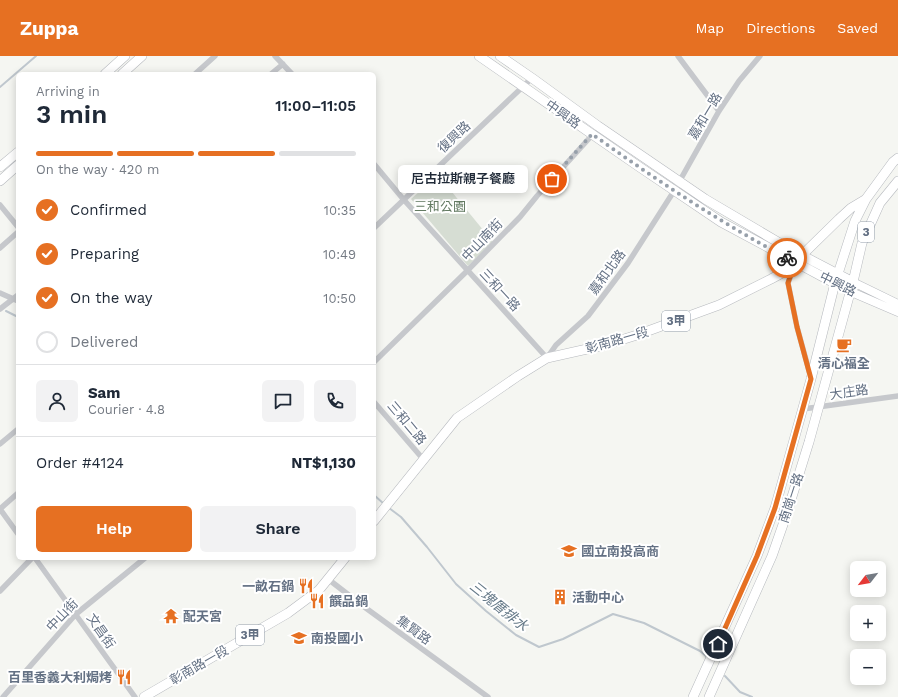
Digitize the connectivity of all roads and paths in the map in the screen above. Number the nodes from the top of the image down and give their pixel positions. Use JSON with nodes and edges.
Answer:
{"nodes":[{"id":1,"x":125,"y":56,"type":"edge"},
{"id":2,"x":142,"y":56,"type":"edge"},
{"id":3,"x":215,"y":56,"type":"edge"},
{"id":4,"x":275,"y":56,"type":"edge"},
{"id":5,"x":479,"y":56,"type":"edge"},
{"id":6,"x":500,"y":56,"type":"edge"},
{"id":7,"x":678,"y":56,"type":"edge"},
{"id":8,"x":760,"y":56,"type":"edge"},
{"id":9,"x":282,"y":64,"type":"junction"},
{"id":10,"x":107,"y":72,"type":"edge"},
{"id":11,"x":124,"y":72,"type":"edge"},
{"id":12,"x":197,"y":72,"type":"edge"},
{"id":13,"x":273,"y":72,"type":"edge"},
{"id":14,"x":290,"y":72,"type":"edge"},
{"id":15,"x":532,"y":78,"type":"junction"},
{"id":16,"x":524,"y":86,"type":"junction"},
{"id":17,"x":719,"y":111,"type":"junction"},
{"id":18,"x":595,"y":130,"type":"junction"},
{"id":19,"x":16,"y":154,"type":"edge"},
{"id":20,"x":898,"y":158,"type":"edge"},
{"id":21,"x":376,"y":166,"type":"edge"},
{"id":22,"x":0,"y":167,"type":"edge"},
{"id":23,"x":16,"y":167,"type":"edge"},
{"id":24,"x":0,"y":181,"type":"edge"},
{"id":25,"x":898,"y":181,"type":"edge"},
{"id":26,"x":679,"y":182,"type":"junction"},
{"id":27,"x":674,"y":191,"type":"junction"},
{"id":28,"x":404,"y":200,"type":"junction"},
{"id":29,"x":866,"y":200,"type":"junction"},
{"id":30,"x":0,"y":205,"type":"edge"},
{"id":31,"x":16,"y":225,"type":"edge"},
{"id":32,"x":376,"y":226,"type":"edge"},
{"id":33,"x":16,"y":234,"type":"edge"},
{"id":34,"x":0,"y":248,"type":"edge"},
{"id":35,"x":798,"y":259,"type":"junction"},
{"id":36,"x":468,"y":271,"type":"junction"},
{"id":37,"x":837,"y":279,"type":"junction"},
{"id":38,"x":851,"y":286,"type":"junction"},
{"id":39,"x":0,"y":292,"type":"edge"},
{"id":40,"x":16,"y":298,"type":"edge"},
{"id":41,"x":898,"y":304,"type":"edge"},
{"id":42,"x":0,"y":309,"type":"edge"},
{"id":43,"x":898,"y":312,"type":"edge"},
{"id":44,"x":547,"y":358,"type":"junction"},
{"id":45,"x":376,"y":360,"type":"edge"},
{"id":46,"x":811,"y":379,"type":"junction"},
{"id":47,"x":898,"y":396,"type":"edge"},
{"id":48,"x":376,"y":404,"type":"edge"},
{"id":49,"x":818,"y":407,"type":"junction"},
{"id":50,"x":803,"y":409,"type":"junction"},
{"id":51,"x":16,"y":431,"type":"edge"},
{"id":52,"x":0,"y":444,"type":"edge"},
{"id":53,"x":422,"y":460,"type":"junction"},
{"id":54,"x":16,"y":495,"type":"edge"},
{"id":55,"x":0,"y":509,"type":"edge"},
{"id":56,"x":376,"y":518,"type":"edge"},
{"id":57,"x":16,"y":531,"type":"edge"},
{"id":58,"x":32,"y":560,"type":"edge"},
{"id":59,"x":36,"y":560,"type":"edge"},
{"id":60,"x":144,"y":560,"type":"edge"},
{"id":61,"x":343,"y":560,"type":"edge"},
{"id":62,"x":328,"y":580,"type":"junction"},
{"id":63,"x":0,"y":591,"type":"edge"},
{"id":64,"x":76,"y":614,"type":"junction"},
{"id":65,"x":486,"y":696,"type":"edge"},
{"id":66,"x":3,"y":697,"type":"edge"},
{"id":67,"x":135,"y":697,"type":"edge"},
{"id":68,"x":144,"y":697,"type":"edge"},
{"id":69,"x":693,"y":697,"type":"edge"},
{"id":70,"x":709,"y":697,"type":"edge"}],
"edges":[{"from":1,"to":10,"type":"main road"},
{"from":2,"to":11,"type":"main road"},
{"from":3,"to":12,"type":"street"},
{"from":4,"to":9,"type":"street"},
{"from":5,"to":16,"type":"main road","name":"中興路"},
{"from":6,"to":15,"type":"main road","name":"中興路"},
{"from":7,"to":17,"type":"street"},
{"from":8,"to":17,"type":"street","name":"嘉和一路"},
{"from":9,"to":13,"type":"street"},
{"from":9,"to":14,"type":"street"},
{"from":15,"to":16,"type":"street","name":"復興路"},
{"from":15,"to":18,"type":"main road","name":"中興路"},
{"from":16,"to":18,"type":"main road","name":"中興路"},
{"from":16,"to":28,"type":"street","name":"復興路"},
{"from":17,"to":26,"type":"street","name":"嘉和一路"},
{"from":18,"to":26,"type":"main road","name":"中興路"},
{"from":18,"to":27,"type":"main road","name":"中興路"},
{"from":18,"to":36,"type":"street","name":"中山南街"},
{"from":19,"to":22,"type":"main road"},
{"from":20,"to":29,"type":"main road","name":"彰南路一段","number":"3"},
{"from":21,"to":28,"type":"street","name":"三和一路"},
{"from":23,"to":24,"type":"main road"},
{"from":25,"to":38,"type":"main road","number":"3"},
{"from":26,"to":27,"type":"street","name":"嘉和一路"},
{"from":26,"to":35,"type":"main road","name":"中興路"},
{"from":27,"to":35,"type":"main road","name":"中興路"},
{"from":27,"to":44,"type":"street","name":"嘉和北路"},
{"from":28,"to":32,"type":"street","name":"復興路"},
{"from":28,"to":36,"type":"street","name":"三和一路"},
{"from":29,"to":35,"type":"main road","name":"彰南路一段","number":"3甲"},
{"from":29,"to":37,"type":"main road","name":"彰南路一段","number":"3"},
{"from":30,"to":31,"type":"street"},
{"from":33,"to":34,"type":"street"},
{"from":35,"to":37,"type":"main road","name":"中興路"},
{"from":35,"to":44,"type":"main road","name":"彰南路一段","number":"3甲"},
{"from":35,"to":46,"type":"street"},
{"from":36,"to":44,"type":"street","name":"三和一路"},
{"from":36,"to":45,"type":"street","name":"中山南街"},
{"from":37,"to":38,"type":"main road","name":"中興路"},
{"from":37,"to":46,"type":"main road","name":"南崗一路","number":"3"},
{"from":38,"to":41,"type":"main road","name":"中興路"},
{"from":38,"to":43,"type":"main road","name":"中興路"},
{"from":38,"to":49,"type":"main road","name":"南崗一路","number":"3"},
{"from":39,"to":40,"type":"street"},
{"from":40,"to":42,"type":"street"},
{"from":44,"to":53,"type":"main road","name":"彰南路一段","number":"3甲"},
{"from":46,"to":50,"type":"main road","name":"南崗一路","number":"3"},
{"from":47,"to":49,"type":"street","name":"大庄路"},
{"from":48,"to":53,"type":"street","name":"三和二路"},
{"from":49,"to":50,"type":"street","name":"大庄路"},
{"from":49,"to":70,"type":"main road","name":"南崗一路","number":"3"},
{"from":50,"to":69,"type":"main road","name":"南崗一路","number":"3"},
{"from":51,"to":52,"type":"street"},
{"from":53,"to":56,"type":"main road","name":"彰南路一段","number":"3甲"},
{"from":54,"to":55,"type":"street"},
{"from":55,"to":57,"type":"street"},
{"from":58,"to":63,"type":"street"},
{"from":59,"to":64,"type":"street","name":"文昌街"},
{"from":60,"to":64,"type":"street","name":"中山街"},
{"from":61,"to":62,"type":"main road","name":"彰南路一段","number":"3甲"},
{"from":62,"to":65,"type":"street","name":"集賢路"},
{"from":62,"to":68,"type":"main road","name":"彰南路一段","number":"3甲"},
{"from":64,"to":66,"type":"street","name":"中山街"},
{"from":64,"to":67,"type":"street","name":"文昌街"}]}
